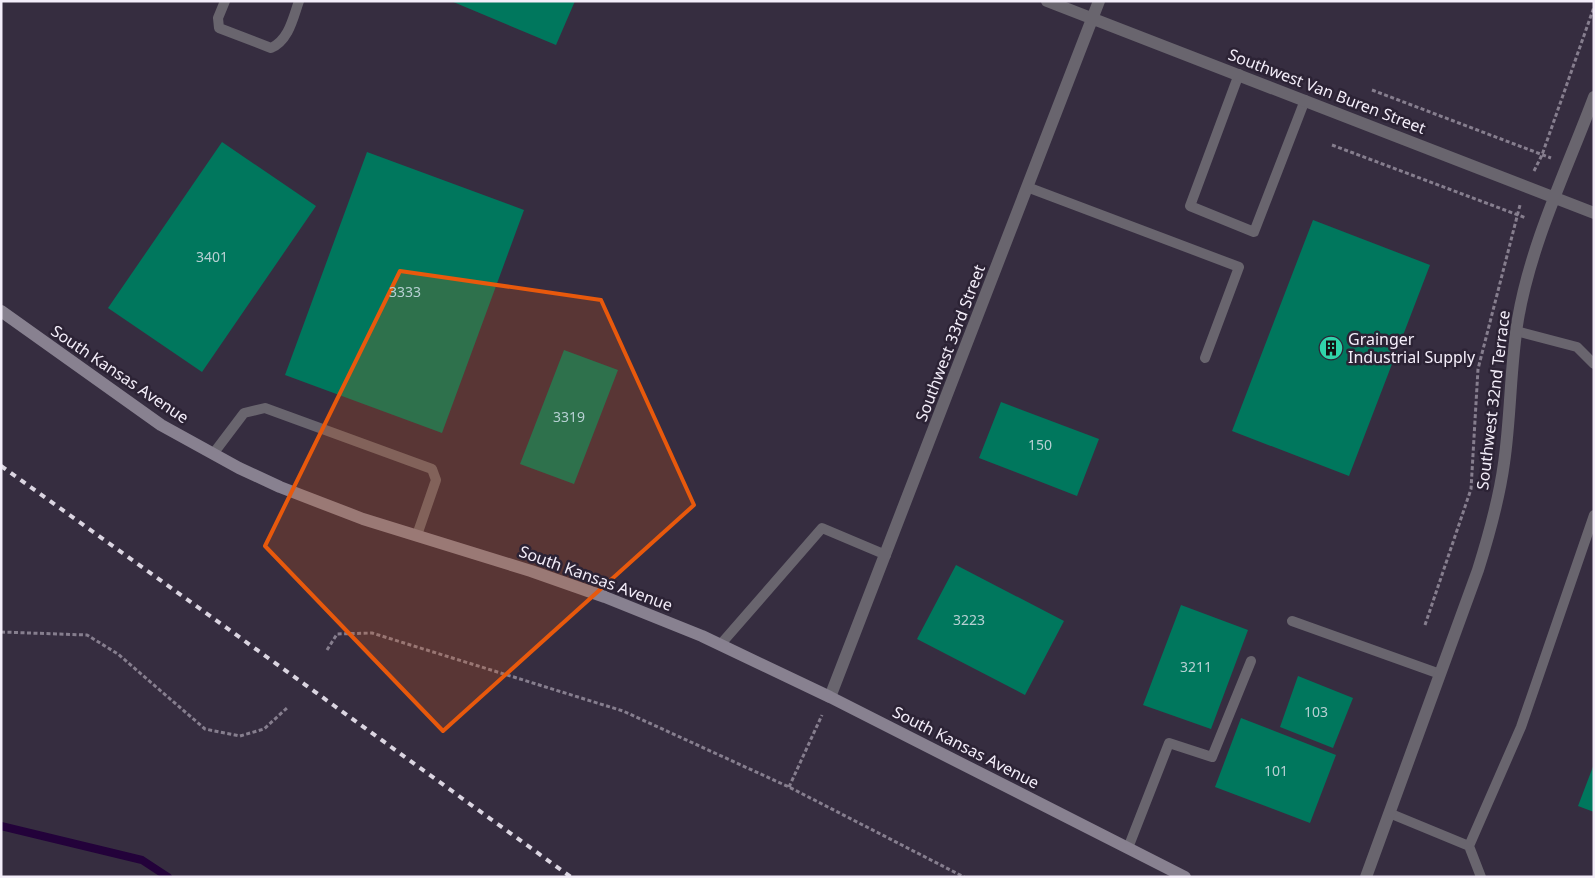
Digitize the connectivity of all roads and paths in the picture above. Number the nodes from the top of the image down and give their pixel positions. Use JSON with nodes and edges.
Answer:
{"nodes":[{"id":1,"x":225,"y":1,"type":"edge"},
{"id":2,"x":299,"y":1,"type":"edge"},
{"id":3,"x":1047,"y":1,"type":"edge"},
{"id":4,"x":1099,"y":1,"type":"edge"},
{"id":5,"x":1092,"y":18,"type":"junction"},
{"id":6,"x":1238,"y":74,"type":"junction"},
{"id":7,"x":1372,"y":90,"type":"dead end"},
{"id":8,"x":1594,"y":97,"type":"edge"},
{"id":9,"x":1305,"y":100,"type":"junction"},
{"id":10,"x":1332,"y":145,"type":"dead end"},
{"id":11,"x":1568,"y":164,"type":"junction"},
{"id":12,"x":1027,"y":187,"type":"junction"},
{"id":13,"x":1555,"y":198,"type":"junction"},
{"id":14,"x":1594,"y":213,"type":"edge"},
{"id":15,"x":1545,"y":226,"type":"junction"},
{"id":16,"x":1,"y":311,"type":"edge"},
{"id":17,"x":1516,"y":331,"type":"junction"},
{"id":18,"x":1206,"y":358,"type":"dead end"},
{"id":19,"x":1594,"y":364,"type":"edge"},
{"id":20,"x":213,"y":454,"type":"junction"},
{"id":21,"x":1594,"y":516,"type":"edge"},
{"id":22,"x":417,"y":535,"type":"junction"},
{"id":23,"x":886,"y":555,"type":"junction"},
{"id":24,"x":1292,"y":621,"type":"dead end"},
{"id":25,"x":1,"y":632,"type":"edge"},
{"id":26,"x":720,"y":645,"type":"junction"},
{"id":27,"x":327,"y":650,"type":"dead end"},
{"id":28,"x":1250,"y":662,"type":"dead end"},
{"id":29,"x":1440,"y":674,"type":"junction"},
{"id":30,"x":830,"y":697,"type":"junction"},
{"id":31,"x":288,"y":708,"type":"dead end"},
{"id":32,"x":789,"y":787,"type":"junction"},
{"id":33,"x":1389,"y":813,"type":"junction"},
{"id":34,"x":1469,"y":846,"type":"junction"},
{"id":35,"x":1128,"y":848,"type":"junction"},
{"id":36,"x":964,"y":877,"type":"edge"},
{"id":37,"x":1185,"y":877,"type":"edge"},
{"id":38,"x":1366,"y":877,"type":"edge"},
{"id":39,"x":1481,"y":877,"type":"edge"}],
"edges":[{"from":1,"to":2,"type":"lane"},
{"from":3,"to":5,"type":"street","name":"Southwest Van Buren Street"},
{"from":4,"to":5,"type":"street","name":"Southwest 33rd Street"},
{"from":5,"to":6,"type":"street","name":"Southwest Van Buren Street"},
{"from":5,"to":12,"type":"street","name":"Southwest 33rd Street"},
{"from":6,"to":9,"type":"street","name":"Southwest Van Buren Street"},
{"from":6,"to":9,"type":"lane"},
{"from":7,"to":11,"type":"path"},
{"from":8,"to":11,"type":"street","name":"Southwest 32nd Terrace"},
{"from":9,"to":13,"type":"street","name":"Southwest Van Buren Street"},
{"from":10,"to":15,"type":"path"},
{"from":11,"to":13,"type":"street","name":"Southwest 32nd Terrace"},
{"from":12,"to":18,"type":"lane"},
{"from":12,"to":23,"type":"street","name":"Southwest 33rd Street"},
{"from":13,"to":14,"type":"street","name":"Southwest Van Buren Street"},
{"from":13,"to":15,"type":"street","name":"Southwest 32nd Terrace"},
{"from":15,"to":17,"type":"street","name":"Southwest 32nd Terrace"},
{"from":16,"to":20,"type":"main road","name":"South Kansas Avenue"},
{"from":17,"to":19,"type":"lane"},
{"from":17,"to":29,"type":"street","name":"Southwest 32nd Terrace"},
{"from":20,"to":22,"type":"main road","name":"South Kansas Avenue"},
{"from":20,"to":22,"type":"lane"},
{"from":21,"to":34,"type":"lane"},
{"from":22,"to":26,"type":"main road","name":"South Kansas Avenue"},
{"from":23,"to":26,"type":"lane"},
{"from":23,"to":30,"type":"street","name":"Southwest 33rd Street"},
{"from":24,"to":29,"type":"lane"},
{"from":25,"to":31,"type":"path"},
{"from":26,"to":30,"type":"main road","name":"South Kansas Avenue"},
{"from":27,"to":32,"type":"path"},
{"from":28,"to":35,"type":"lane"},
{"from":29,"to":33,"type":"street","name":"Southwest 32nd Terrace"},
{"from":30,"to":32,"type":"path"},
{"from":30,"to":35,"type":"main road","name":"South Kansas Avenue"},
{"from":32,"to":36,"type":"path"},
{"from":33,"to":34,"type":"lane"},
{"from":33,"to":38,"type":"street","name":"Southwest 32nd Terrace"},
{"from":34,"to":39,"type":"lane"},
{"from":35,"to":37,"type":"main road","name":"South Kansas Avenue"}]}
